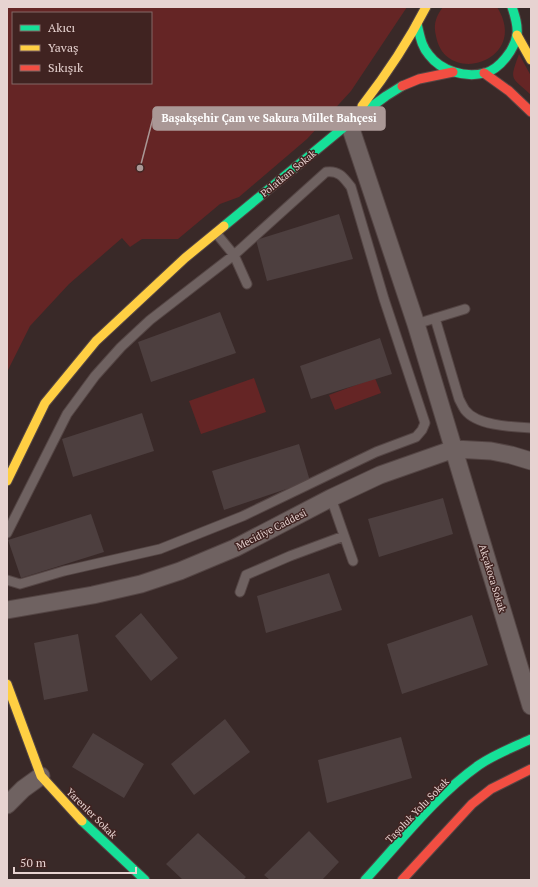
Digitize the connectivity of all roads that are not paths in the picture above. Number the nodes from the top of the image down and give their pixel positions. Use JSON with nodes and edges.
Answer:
{"nodes":[{"id":1,"x":426,"y":7,"type":"edge"},
{"id":2,"x":512,"y":7,"type":"edge"},
{"id":3,"x":417,"y":24,"type":"junction"},
{"id":4,"x":517,"y":35,"type":"junction"},
{"id":5,"x":531,"y":60,"type":"edge"},
{"id":6,"x":453,"y":72,"type":"junction"},
{"id":7,"x":484,"y":73,"type":"junction"},
{"id":8,"x":531,"y":112,"type":"edge"},
{"id":9,"x":350,"y":123,"type":"junction"},
{"id":10,"x":216,"y":233,"type":"junction"},
{"id":11,"x":234,"y":255,"type":"junction"},
{"id":12,"x":247,"y":284,"type":"dead end"},
{"id":13,"x":465,"y":309,"type":"dead end"},
{"id":14,"x":435,"y":318,"type":"junction"},
{"id":15,"x":416,"y":324,"type":"junction"},
{"id":16,"x":531,"y":428,"type":"edge"},
{"id":17,"x":454,"y":449,"type":"junction"},
{"id":18,"x":531,"y":461,"type":"edge"},
{"id":19,"x":7,"y":481,"type":"edge"},
{"id":20,"x":332,"y":498,"type":"junction"},
{"id":21,"x":7,"y":533,"type":"edge"},
{"id":22,"x":344,"y":536,"type":"junction"},
{"id":23,"x":353,"y":561,"type":"dead end"},
{"id":24,"x":7,"y":580,"type":"edge"},
{"id":25,"x":240,"y":592,"type":"dead end"},
{"id":26,"x":7,"y":610,"type":"edge"},
{"id":27,"x":8,"y":688,"type":"edge"},
{"id":28,"x":531,"y":706,"type":"edge"},
{"id":29,"x":531,"y":739,"type":"edge"},
{"id":30,"x":531,"y":769,"type":"edge"},
{"id":31,"x":42,"y":776,"type":"junction"},
{"id":32,"x":7,"y":805,"type":"edge"},
{"id":33,"x":145,"y":880,"type":"edge"},
{"id":34,"x":365,"y":880,"type":"edge"},
{"id":35,"x":402,"y":880,"type":"edge"}],
"edges":[{"from":1,"to":3,"type":"street"},
{"from":2,"to":4,"type":"street"},
{"from":3,"to":6,"type":"street"},
{"from":3,"to":9,"type":"street"},
{"from":4,"to":5,"type":"street"},
{"from":4,"to":7,"type":"street"},
{"from":6,"to":7,"type":"street"},
{"from":6,"to":9,"type":"street"},
{"from":7,"to":8,"type":"street"},
{"from":9,"to":10,"type":"street","name":"Polatkan Sokak"},
{"from":9,"to":15,"type":"street"},
{"from":10,"to":11,"type":"lane"},
{"from":10,"to":19,"type":"street","name":"Polatkan Sokak"},
{"from":11,"to":12,"type":"lane"},
{"from":11,"to":21,"type":"lane"},
{"from":11,"to":24,"type":"lane"},
{"from":13,"to":14,"type":"lane"},
{"from":14,"to":15,"type":"lane"},
{"from":14,"to":16,"type":"lane"},
{"from":15,"to":17,"type":"street"},
{"from":17,"to":18,"type":"street","name":"Mecidiye Caddesi"},
{"from":17,"to":20,"type":"street","name":"Mecidiye Caddesi"},
{"from":17,"to":28,"type":"street","name":"Akçakoca Sokak"},
{"from":20,"to":22,"type":"lane"},
{"from":20,"to":26,"type":"street","name":"Mecidiye Caddesi"},
{"from":22,"to":23,"type":"lane"},
{"from":22,"to":25,"type":"lane"},
{"from":27,"to":31,"type":"street"},
{"from":29,"to":34,"type":"street","name":"Taşoluk Yolu Sokak"},
{"from":30,"to":35,"type":"street"},
{"from":31,"to":32,"type":"street"},
{"from":31,"to":33,"type":"street","name":"Yarenler Sokak"}]}
